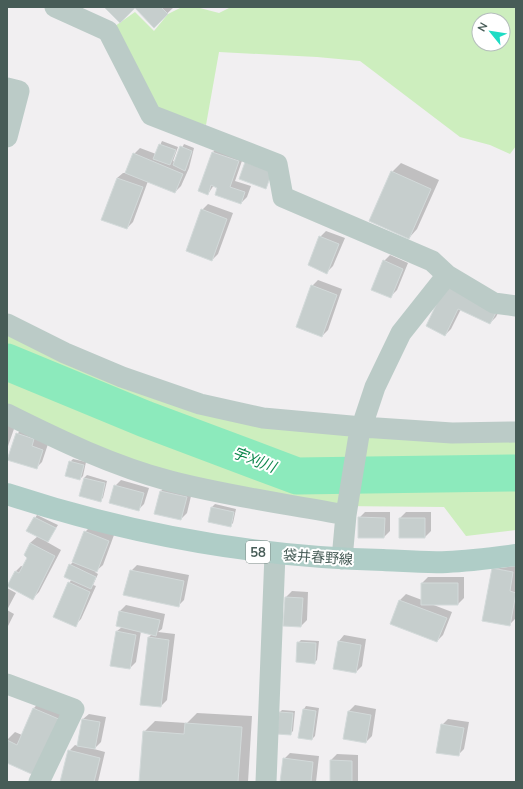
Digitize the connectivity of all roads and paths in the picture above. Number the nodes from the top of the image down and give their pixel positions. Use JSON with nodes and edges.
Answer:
{"nodes":[{"id":1,"x":55,"y":7,"type":"edge"},
{"id":2,"x":7,"y":88,"type":"edge"},
{"id":3,"x":7,"y":137,"type":"edge"},
{"id":4,"x":448,"y":275,"type":"junction"},
{"id":5,"x":516,"y":306,"type":"edge"},
{"id":6,"x":7,"y":324,"type":"edge"},
{"id":7,"x":7,"y":414,"type":"edge"},
{"id":8,"x":360,"y":431,"type":"junction"},
{"id":9,"x":516,"y":432,"type":"edge"},
{"id":10,"x":7,"y":494,"type":"edge"},
{"id":11,"x":346,"y":515,"type":"junction"},
{"id":12,"x":275,"y":554,"type":"junction"},
{"id":13,"x":516,"y":556,"type":"edge"},
{"id":14,"x":342,"y":559,"type":"junction"},
{"id":15,"x":7,"y":684,"type":"edge"},
{"id":16,"x":38,"y":782,"type":"edge"},
{"id":17,"x":266,"y":782,"type":"edge"}],
"edges":[{"from":1,"to":4,"type":"street"},
{"from":2,"to":3,"type":"street"},
{"from":4,"to":5,"type":"street"},
{"from":4,"to":8,"type":"street"},
{"from":6,"to":8,"type":"street"},
{"from":7,"to":11,"type":"street"},
{"from":8,"to":9,"type":"street"},
{"from":8,"to":11,"type":"street"},
{"from":10,"to":12,"type":"main road","name":"袋井春野線","number":"58"},
{"from":11,"to":14,"type":"street"},
{"from":12,"to":14,"type":"main road","name":"袋井春野線","number":"58"},
{"from":12,"to":17,"type":"street"},
{"from":13,"to":14,"type":"main road","name":"袋井春野線","number":"58"},
{"from":15,"to":16,"type":"street"}]}
